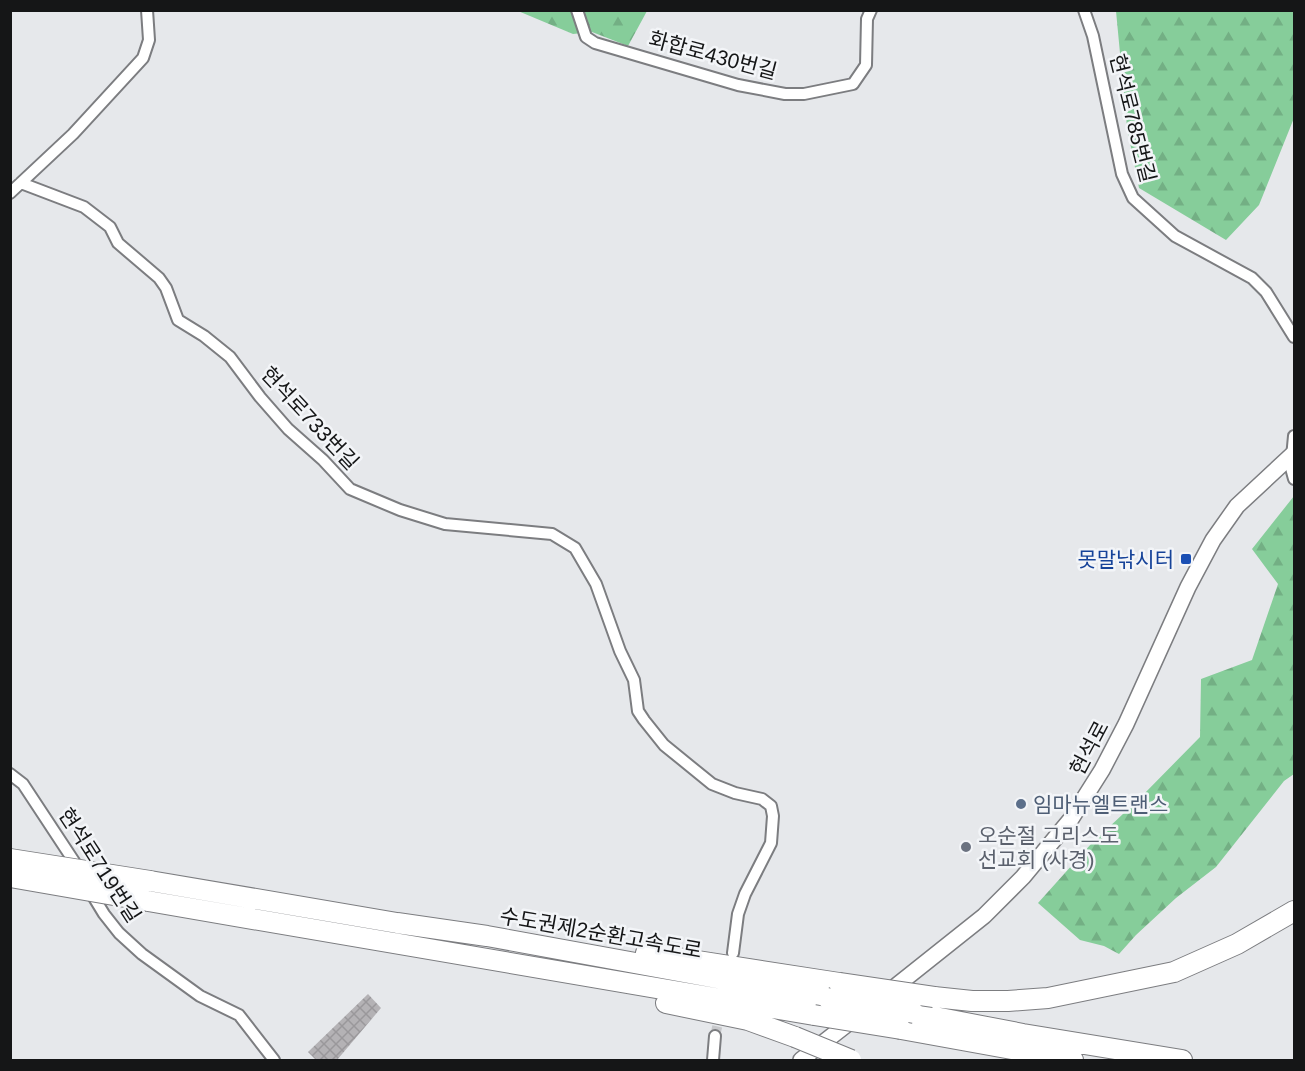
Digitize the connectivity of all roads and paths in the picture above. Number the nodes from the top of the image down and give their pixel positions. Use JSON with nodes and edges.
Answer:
{"nodes":[{"id":1,"x":147,"y":10,"type":"edge"},
{"id":2,"x":577,"y":10,"type":"edge"},
{"id":3,"x":871,"y":10,"type":"edge"},
{"id":4,"x":1084,"y":10,"type":"edge"},
{"id":5,"x":21,"y":183,"type":"junction"},
{"id":6,"x":10,"y":194,"type":"edge"},
{"id":7,"x":1294,"y":337,"type":"edge"},
{"id":8,"x":1294,"y":436,"type":"edge"},
{"id":9,"x":1294,"y":453,"type":"edge"},
{"id":10,"x":1294,"y":479,"type":"edge"},
{"id":11,"x":10,"y":774,"type":"edge"},
{"id":12,"x":10,"y":859,"type":"edge"},
{"id":13,"x":10,"y":877,"type":"edge"},
{"id":14,"x":1294,"y":911,"type":"edge"},
{"id":15,"x":341,"y":935,"type":"junction"},
{"id":16,"x":733,"y":953,"type":"dead end"},
{"id":17,"x":833,"y":991,"type":"junction"},
{"id":18,"x":715,"y":1036,"type":"tunnel mouth"},
{"id":19,"x":274,"y":1060,"type":"edge"},
{"id":20,"x":713,"y":1060,"type":"edge"},
{"id":21,"x":801,"y":1060,"type":"edge"},
{"id":22,"x":851,"y":1060,"type":"edge"},
{"id":23,"x":1073,"y":1060,"type":"edge"},
{"id":24,"x":1182,"y":1060,"type":"edge"}],
"edges":[{"from":1,"to":5,"type":"street"},
{"from":2,"to":3,"type":"street","name":"화합로430번길"},
{"from":4,"to":7,"type":"street","name":"현석로785번길"},
{"from":5,"to":6,"type":"street"},
{"from":5,"to":16,"type":"street","name":"현석로733번길"},
{"from":8,"to":9,"type":"street"},
{"from":9,"to":10,"type":"street"},
{"from":9,"to":21,"type":"street","name":"현석로"},
{"from":11,"to":19,"type":"street","name":"현석로719번길"},
{"from":12,"to":17,"type":"highway","name":"수도권제2순환고속도로","bridge":true},
{"from":13,"to":15,"type":"highway","bridge":true},
{"from":14,"to":17,"type":"highway","bridge":true},
{"from":15,"to":22,"type":"highway","bridge":true},
{"from":15,"to":23,"type":"highway","bridge":true},
{"from":17,"to":24,"type":"highway","bridge":true},
{"from":18,"to":20,"type":"street"}]}
